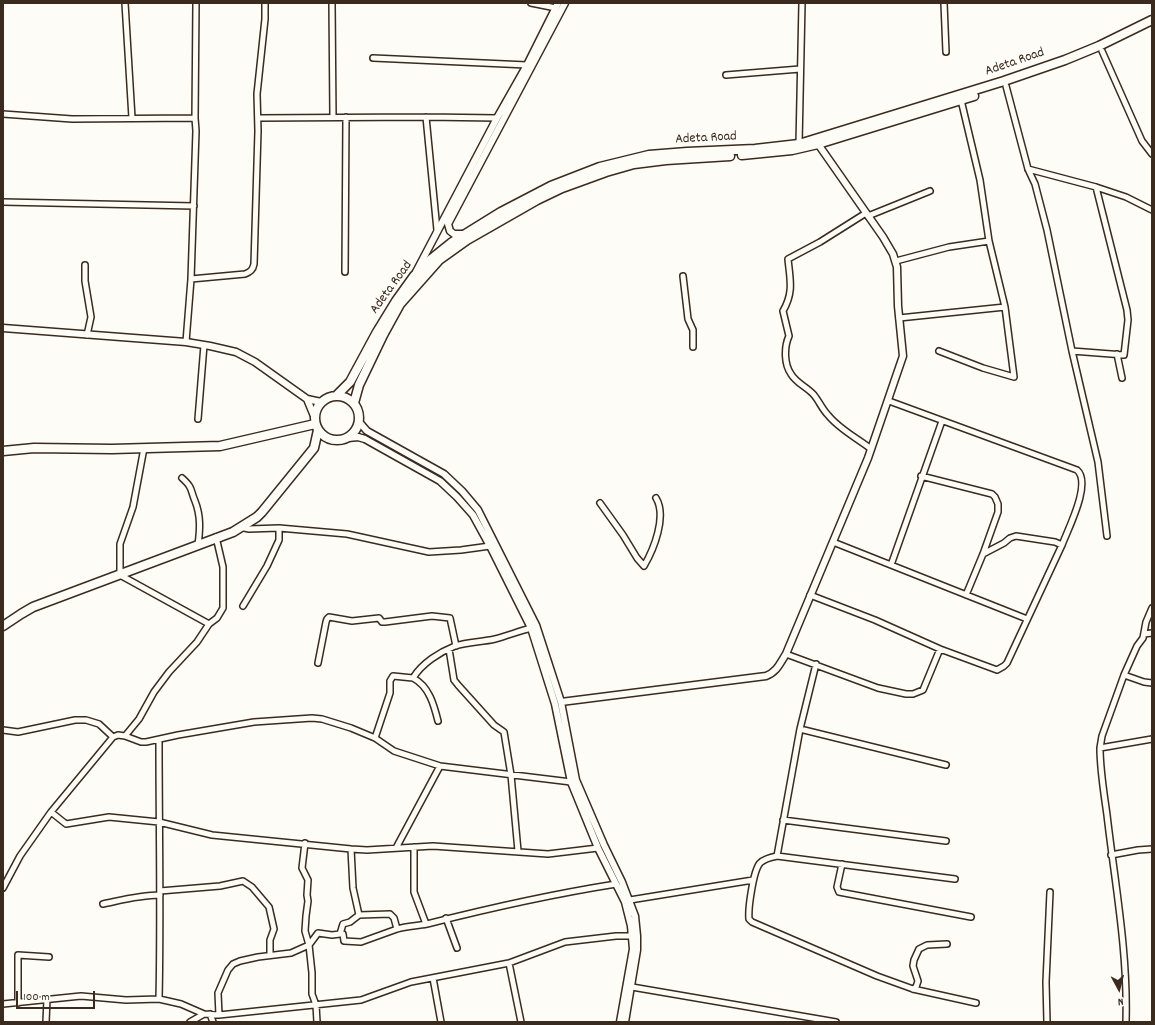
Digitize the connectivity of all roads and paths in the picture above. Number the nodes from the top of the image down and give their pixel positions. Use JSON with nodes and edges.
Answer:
{"nodes":[{"id":1,"x":125,"y":3,"type":"edge"},
{"id":2,"x":196,"y":3,"type":"edge"},
{"id":3,"x":265,"y":3,"type":"edge"},
{"id":4,"x":332,"y":3,"type":"edge"},
{"id":5,"x":531,"y":3,"type":"edge"},
{"id":6,"x":565,"y":3,"type":"edge"},
{"id":7,"x":802,"y":3,"type":"edge"},
{"id":8,"x":944,"y":3,"type":"edge"},
{"id":9,"x":557,"y":5,"type":"edge"},
{"id":10,"x":1152,"y":20,"type":"edge"},
{"id":11,"x":1152,"y":26,"type":"edge"},
{"id":12,"x":1102,"y":51,"type":"junction"},
{"id":13,"x":946,"y":52,"type":"dead end"},
{"id":14,"x":373,"y":58,"type":"dead end"},
{"id":15,"x":527,"y":65,"type":"junction"},
{"id":16,"x":800,"y":69,"type":"junction"},
{"id":17,"x":726,"y":75,"type":"dead end"},
{"id":18,"x":1006,"y":86,"type":"junction"},
{"id":19,"x":961,"y":100,"type":"junction"},
{"id":20,"x":3,"y":114,"type":"edge"},
{"id":21,"x":346,"y":117,"type":"junction"},
{"id":22,"x":426,"y":117,"type":"junction"},
{"id":23,"x":132,"y":118,"type":"junction"},
{"id":24,"x":195,"y":118,"type":"junction"},
{"id":25,"x":258,"y":118,"type":"junction"},
{"id":26,"x":333,"y":118,"type":"junction"},
{"id":27,"x":497,"y":118,"type":"junction"},
{"id":28,"x":799,"y":144,"type":"junction"},
{"id":29,"x":818,"y":144,"type":"junction"},
{"id":30,"x":1152,"y":154,"type":"edge"},
{"id":31,"x":1028,"y":170,"type":"junction"},
{"id":32,"x":577,"y":179,"type":"junction"},
{"id":33,"x":1096,"y":187,"type":"junction"},
{"id":34,"x":930,"y":191,"type":"dead end"},
{"id":35,"x":3,"y":202,"type":"edge"},
{"id":36,"x":194,"y":206,"type":"junction"},
{"id":37,"x":1152,"y":210,"type":"edge"},
{"id":38,"x":867,"y":214,"type":"junction"},
{"id":39,"x":437,"y":230,"type":"junction"},
{"id":40,"x":464,"y":234,"type":"junction"},
{"id":41,"x":989,"y":241,"type":"junction"},
{"id":42,"x":896,"y":261,"type":"junction"},
{"id":43,"x":85,"y":265,"type":"dead end"},
{"id":44,"x":345,"y":272,"type":"dead end"},
{"id":45,"x":414,"y":276,"type":"junction"},
{"id":46,"x":683,"y":276,"type":"dead end"},
{"id":47,"x":191,"y":279,"type":"junction"},
{"id":48,"x":1005,"y":307,"type":"junction"},
{"id":49,"x":899,"y":318,"type":"junction"},
{"id":50,"x":3,"y":328,"type":"edge"},
{"id":51,"x":87,"y":335,"type":"junction"},
{"id":52,"x":186,"y":342,"type":"junction"},
{"id":53,"x":204,"y":345,"type":"junction"},
{"id":54,"x":694,"y":347,"type":"dead end"},
{"id":55,"x":939,"y":351,"type":"dead end"},
{"id":56,"x":1072,"y":351,"type":"junction"},
{"id":57,"x":1116,"y":354,"type":"junction"},
{"id":58,"x":1122,"y":378,"type":"dead end"},
{"id":59,"x":337,"y":395,"type":"junction"},
{"id":60,"x":306,"y":399,"type":"junction"},
{"id":61,"x":888,"y":401,"type":"junction"},
{"id":62,"x":321,"y":402,"type":"junction"},
{"id":63,"x":354,"y":403,"type":"junction"},
{"id":64,"x":198,"y":419,"type":"dead end"},
{"id":65,"x":942,"y":421,"type":"junction"},
{"id":66,"x":316,"y":423,"type":"junction"},
{"id":67,"x":360,"y":423,"type":"junction"},
{"id":68,"x":348,"y":438,"type":"junction"},
{"id":69,"x":331,"y":440,"type":"junction"},
{"id":70,"x":144,"y":448,"type":"junction"},
{"id":71,"x":314,"y":448,"type":"junction"},
{"id":72,"x":871,"y":449,"type":"junction"},
{"id":73,"x":3,"y":451,"type":"edge"},
{"id":74,"x":921,"y":476,"type":"junction"},
{"id":75,"x":182,"y":478,"type":"dead end"},
{"id":76,"x":656,"y":498,"type":"dead end"},
{"id":77,"x":600,"y":503,"type":"dead end"},
{"id":78,"x":239,"y":527,"type":"junction"},
{"id":79,"x":279,"y":528,"type":"junction"},
{"id":80,"x":486,"y":533,"type":"junction"},
{"id":81,"x":1107,"y":536,"type":"dead end"},
{"id":82,"x":216,"y":538,"type":"junction"},
{"id":83,"x":833,"y":542,"type":"junction"},
{"id":84,"x":198,"y":545,"type":"junction"},
{"id":85,"x":1062,"y":545,"type":"junction"},
{"id":86,"x":490,"y":546,"type":"junction"},
{"id":87,"x":983,"y":554,"type":"junction"},
{"id":88,"x":891,"y":565,"type":"junction"},
{"id":89,"x":120,"y":575,"type":"junction"},
{"id":90,"x":810,"y":595,"type":"junction"},
{"id":91,"x":966,"y":595,"type":"junction"},
{"id":92,"x":243,"y":606,"type":"dead end"},
{"id":93,"x":1152,"y":608,"type":"edge"},
{"id":94,"x":1028,"y":619,"type":"junction"},
{"id":95,"x":209,"y":624,"type":"junction"},
{"id":96,"x":3,"y":626,"type":"edge"},
{"id":97,"x":531,"y":628,"type":"junction"},
{"id":98,"x":1152,"y":633,"type":"edge"},
{"id":99,"x":1144,"y":634,"type":"junction"},
{"id":100,"x":456,"y":646,"type":"junction"},
{"id":101,"x":449,"y":649,"type":"junction"},
{"id":102,"x":940,"y":649,"type":"junction"},
{"id":103,"x":786,"y":654,"type":"junction"},
{"id":104,"x":318,"y":663,"type":"dead end"},
{"id":105,"x":816,"y":664,"type":"junction"},
{"id":106,"x":1124,"y":675,"type":"junction"},
{"id":107,"x":413,"y":678,"type":"junction"},
{"id":108,"x":1152,"y":683,"type":"edge"},
{"id":109,"x":561,"y":702,"type":"junction"},
{"id":110,"x":438,"y":721,"type":"dead end"},
{"id":111,"x":800,"y":729,"type":"junction"},
{"id":112,"x":3,"y":730,"type":"edge"},
{"id":113,"x":125,"y":736,"type":"junction"},
{"id":114,"x":113,"y":737,"type":"junction"},
{"id":115,"x":375,"y":738,"type":"junction"},
{"id":116,"x":1152,"y":739,"type":"edge"},
{"id":117,"x":159,"y":740,"type":"junction"},
{"id":118,"x":1100,"y":748,"type":"junction"},
{"id":119,"x":946,"y":765,"type":"dead end"},
{"id":120,"x":440,"y":766,"type":"junction"},
{"id":121,"x":511,"y":775,"type":"junction"},
{"id":122,"x":571,"y":782,"type":"junction"},
{"id":123,"x":51,"y":812,"type":"junction"},
{"id":124,"x":783,"y":820,"type":"junction"},
{"id":125,"x":158,"y":822,"type":"junction"},
{"id":126,"x":594,"y":831,"type":"junction"},
{"id":127,"x":946,"y":841,"type":"dead end"},
{"id":128,"x":304,"y":844,"type":"junction"},
{"id":129,"x":414,"y":847,"type":"junction"},
{"id":130,"x":396,"y":848,"type":"junction"},
{"id":131,"x":598,"y":848,"type":"junction"},
{"id":132,"x":351,"y":849,"type":"junction"},
{"id":133,"x":1152,"y":849,"type":"edge"},
{"id":134,"x":518,"y":851,"type":"junction"},
{"id":135,"x":778,"y":856,"type":"junction"},
{"id":136,"x":1111,"y":856,"type":"junction"},
{"id":137,"x":842,"y":864,"type":"junction"},
{"id":138,"x":955,"y":879,"type":"dead end"},
{"id":139,"x":753,"y":880,"type":"junction"},
{"id":140,"x":616,"y":884,"type":"junction"},
{"id":141,"x":3,"y":888,"type":"edge"},
{"id":142,"x":1050,"y":892,"type":"dead end"},
{"id":143,"x":160,"y":893,"type":"junction"},
{"id":144,"x":630,"y":900,"type":"junction"},
{"id":145,"x":103,"y":904,"type":"dead end"},
{"id":146,"x":359,"y":915,"type":"junction"},
{"id":147,"x":972,"y":917,"type":"dead end"},
{"id":148,"x":446,"y":918,"type":"junction"},
{"id":149,"x":426,"y":924,"type":"junction"},
{"id":150,"x":397,"y":929,"type":"junction"},
{"id":151,"x":340,"y":934,"type":"junction"},
{"id":152,"x":633,"y":936,"type":"junction"},
{"id":153,"x":947,"y":944,"type":"dead end"},
{"id":154,"x":309,"y":945,"type":"junction"},
{"id":155,"x":457,"y":948,"type":"dead end"},
{"id":156,"x":270,"y":955,"type":"junction"},
{"id":157,"x":49,"y":957,"type":"dead end"},
{"id":158,"x":509,"y":962,"type":"junction"},
{"id":159,"x":433,"y":978,"type":"junction"},
{"id":160,"x":632,"y":987,"type":"junction"},
{"id":161,"x":913,"y":989,"type":"junction"},
{"id":162,"x":160,"y":998,"type":"junction"},
{"id":163,"x":47,"y":999,"type":"junction"},
{"id":164,"x":626,"y":1001,"type":"junction"},
{"id":165,"x":18,"y":1003,"type":"junction"},
{"id":166,"x":976,"y":1003,"type":"dead end"},
{"id":167,"x":3,"y":1004,"type":"edge"},
{"id":168,"x":316,"y":1005,"type":"junction"},
{"id":169,"x":207,"y":1014,"type":"junction"},
{"id":170,"x":219,"y":1015,"type":"junction"},
{"id":171,"x":46,"y":1022,"type":"edge"},
{"id":172,"x":190,"y":1022,"type":"edge"},
{"id":173,"x":213,"y":1022,"type":"edge"},
{"id":174,"x":317,"y":1022,"type":"edge"},
{"id":175,"x":441,"y":1022,"type":"edge"},
{"id":176,"x":521,"y":1022,"type":"edge"},
{"id":177,"x":620,"y":1022,"type":"edge"},
{"id":178,"x":625,"y":1022,"type":"edge"},
{"id":179,"x":836,"y":1022,"type":"edge"},
{"id":180,"x":1047,"y":1022,"type":"edge"},
{"id":181,"x":1126,"y":1022,"type":"edge"}],
"edges":[{"from":1,"to":23,"type":"street"},
{"from":2,"to":24,"type":"street"},
{"from":3,"to":25,"type":"street"},
{"from":4,"to":26,"type":"street"},
{"from":5,"to":9,"type":"street"},
{"from":6,"to":40,"type":"street"},
{"from":7,"to":16,"type":"street"},
{"from":8,"to":13,"type":"street"},
{"from":9,"to":15,"type":"street"},
{"from":10,"to":28,"type":"main road","name":"Adeta Road"},
{"from":11,"to":12,"type":"main road","name":"Adeta Road"},
{"from":12,"to":18,"type":"main road","name":"Adeta Road"},
{"from":12,"to":30,"type":"street"},
{"from":14,"to":15,"type":"street"},
{"from":15,"to":27,"type":"street"},
{"from":16,"to":17,"type":"street"},
{"from":16,"to":28,"type":"street"},
{"from":18,"to":19,"type":"main road","name":"Adeta Road"},
{"from":18,"to":31,"type":"street"},
{"from":19,"to":29,"type":"main road","name":"Adeta Road"},
{"from":19,"to":41,"type":"street"},
{"from":20,"to":23,"type":"street"},
{"from":21,"to":22,"type":"street"},
{"from":21,"to":26,"type":"street"},
{"from":21,"to":44,"type":"street"},
{"from":22,"to":27,"type":"street"},
{"from":22,"to":39,"type":"street"},
{"from":23,"to":24,"type":"street"},
{"from":24,"to":36,"type":"street"},
{"from":25,"to":26,"type":"street"},
{"from":25,"to":47,"type":"street"},
{"from":27,"to":39,"type":"street"},
{"from":28,"to":32,"type":"main road","name":"Adeta Road"},
{"from":29,"to":32,"type":"main road","name":"Adeta Road"},
{"from":29,"to":38,"type":"street"},
{"from":31,"to":33,"type":"street"},
{"from":31,"to":56,"type":"street"},
{"from":32,"to":40,"type":"main road","name":"Adeta Road"},
{"from":32,"to":63,"type":"main road","name":"Adeta Road"},
{"from":33,"to":37,"type":"street"},
{"from":33,"to":57,"type":"street"},
{"from":34,"to":38,"type":"street"},
{"from":35,"to":36,"type":"street"},
{"from":36,"to":47,"type":"street"},
{"from":38,"to":42,"type":"street"},
{"from":38,"to":72,"type":"street"},
{"from":39,"to":45,"type":"street"},
{"from":40,"to":45,"type":"main road","name":"Adeta Road"},
{"from":41,"to":42,"type":"street"},
{"from":41,"to":48,"type":"street"},
{"from":42,"to":49,"type":"street"},
{"from":43,"to":51,"type":"street"},
{"from":45,"to":59,"type":"main road","name":"Adeta Road"},
{"from":46,"to":54,"type":"street"},
{"from":47,"to":52,"type":"street"},
{"from":48,"to":49,"type":"street"},
{"from":48,"to":55,"type":"street"},
{"from":49,"to":61,"type":"street"},
{"from":50,"to":51,"type":"street"},
{"from":51,"to":52,"type":"street"},
{"from":52,"to":53,"type":"street"},
{"from":53,"to":60,"type":"street"},
{"from":53,"to":64,"type":"street"},
{"from":56,"to":57,"type":"street"},
{"from":56,"to":81,"type":"street"},
{"from":57,"to":58,"type":"street"},
{"from":59,"to":62,"type":"main road"},
{"from":59,"to":63,"type":"main road"},
{"from":60,"to":62,"type":"street"},
{"from":60,"to":66,"type":"street"},
{"from":61,"to":65,"type":"street"},
{"from":61,"to":72,"type":"street"},
{"from":62,"to":66,"type":"main road"},
{"from":63,"to":67,"type":"main road"},
{"from":65,"to":74,"type":"street"},
{"from":65,"to":85,"type":"street"},
{"from":66,"to":69,"type":"main road"},
{"from":66,"to":70,"type":"main road"},
{"from":66,"to":71,"type":"main road"},
{"from":67,"to":68,"type":"main road"},
{"from":67,"to":80,"type":"street"},
{"from":68,"to":69,"type":"main road"},
{"from":68,"to":80,"type":"street"},
{"from":69,"to":71,"type":"main road"},
{"from":70,"to":73,"type":"main road"},
{"from":70,"to":89,"type":"street"},
{"from":71,"to":78,"type":"main road"},
{"from":72,"to":83,"type":"street"},
{"from":74,"to":87,"type":"street"},
{"from":74,"to":88,"type":"street"},
{"from":75,"to":84,"type":"street"},
{"from":76,"to":77,"type":"street"},
{"from":78,"to":79,"type":"street"},
{"from":78,"to":82,"type":"main road"},
{"from":79,"to":86,"type":"street"},
{"from":79,"to":92,"type":"street"},
{"from":80,"to":86,"type":"street"},
{"from":80,"to":109,"type":"street"},
{"from":82,"to":84,"type":"main road"},
{"from":82,"to":95,"type":"street"},
{"from":83,"to":88,"type":"street"},
{"from":83,"to":90,"type":"street"},
{"from":84,"to":89,"type":"main road"},
{"from":85,"to":87,"type":"street"},
{"from":85,"to":94,"type":"street"},
{"from":86,"to":97,"type":"street"},
{"from":87,"to":91,"type":"street"},
{"from":88,"to":91,"type":"street"},
{"from":89,"to":95,"type":"street"},
{"from":89,"to":96,"type":"main road"},
{"from":90,"to":102,"type":"street"},
{"from":90,"to":103,"type":"street"},
{"from":91,"to":94,"type":"street"},
{"from":93,"to":99,"type":"street"},
{"from":94,"to":102,"type":"street"},
{"from":95,"to":113,"type":"street"},
{"from":97,"to":100,"type":"street"},
{"from":97,"to":122,"type":"street"},
{"from":98,"to":99,"type":"street"},
{"from":99,"to":106,"type":"street"},
{"from":100,"to":101,"type":"street"},
{"from":100,"to":104,"type":"street"},
{"from":101,"to":107,"type":"street"},
{"from":101,"to":121,"type":"street"},
{"from":102,"to":105,"type":"street"},
{"from":103,"to":105,"type":"street"},
{"from":103,"to":109,"type":"street"},
{"from":105,"to":111,"type":"street"},
{"from":106,"to":108,"type":"street"},
{"from":106,"to":118,"type":"street"},
{"from":107,"to":110,"type":"street"},
{"from":107,"to":115,"type":"street"},
{"from":109,"to":126,"type":"street"},
{"from":111,"to":119,"type":"street"},
{"from":111,"to":124,"type":"street"},
{"from":112,"to":114,"type":"street"},
{"from":113,"to":114,"type":"street"},
{"from":113,"to":117,"type":"street"},
{"from":114,"to":123,"type":"street"},
{"from":115,"to":117,"type":"street"},
{"from":115,"to":120,"type":"street"},
{"from":116,"to":118,"type":"street"},
{"from":117,"to":125,"type":"street"},
{"from":118,"to":136,"type":"street"},
{"from":120,"to":121,"type":"street"},
{"from":120,"to":130,"type":"street"},
{"from":121,"to":122,"type":"street"},
{"from":121,"to":134,"type":"street"},
{"from":122,"to":126,"type":"street"},
{"from":123,"to":125,"type":"street"},
{"from":123,"to":141,"type":"street"},
{"from":124,"to":127,"type":"street"},
{"from":124,"to":135,"type":"street"},
{"from":125,"to":128,"type":"street"},
{"from":125,"to":143,"type":"street"},
{"from":126,"to":131,"type":"street"},
{"from":126,"to":144,"type":"street"},
{"from":128,"to":132,"type":"street"},
{"from":128,"to":154,"type":"street"},
{"from":129,"to":130,"type":"street"},
{"from":129,"to":134,"type":"street"},
{"from":129,"to":149,"type":"street"},
{"from":130,"to":132,"type":"street"},
{"from":131,"to":134,"type":"street"},
{"from":131,"to":140,"type":"street"},
{"from":132,"to":146,"type":"street"},
{"from":133,"to":136,"type":"street"},
{"from":135,"to":137,"type":"street"},
{"from":135,"to":139,"type":"street"},
{"from":136,"to":181,"type":"street"},
{"from":137,"to":138,"type":"street"},
{"from":137,"to":147,"type":"street"},
{"from":139,"to":144,"type":"street"},
{"from":139,"to":161,"type":"street"},
{"from":140,"to":148,"type":"street"},
{"from":140,"to":152,"type":"street"},
{"from":142,"to":180,"type":"street"},
{"from":143,"to":145,"type":"street"},
{"from":143,"to":156,"type":"street"},
{"from":143,"to":162,"type":"street"},
{"from":144,"to":160,"type":"street"},
{"from":146,"to":150,"type":"street"},
{"from":146,"to":151,"type":"street"},
{"from":148,"to":149,"type":"street"},
{"from":148,"to":155,"type":"street"},
{"from":149,"to":150,"type":"street"},
{"from":150,"to":151,"type":"street"},
{"from":151,"to":154,"type":"street"},
{"from":152,"to":158,"type":"street"},
{"from":152,"to":164,"type":"street"},
{"from":153,"to":161,"type":"street"},
{"from":154,"to":156,"type":"street"},
{"from":154,"to":168,"type":"street"},
{"from":156,"to":170,"type":"street"},
{"from":157,"to":165,"type":"street"},
{"from":158,"to":159,"type":"street"},
{"from":158,"to":176,"type":"street"},
{"from":159,"to":168,"type":"street"},
{"from":159,"to":175,"type":"street"},
{"from":160,"to":164,"type":"street"},
{"from":160,"to":179,"type":"street"},
{"from":161,"to":166,"type":"street"},
{"from":162,"to":163,"type":"street"},
{"from":162,"to":169,"type":"street"},
{"from":163,"to":165,"type":"street"},
{"from":163,"to":171,"type":"street"},
{"from":164,"to":177,"type":"street"},
{"from":164,"to":178,"type":"street"},
{"from":165,"to":167,"type":"street"},
{"from":168,"to":170,"type":"street"},
{"from":168,"to":174,"type":"street"},
{"from":169,"to":170,"type":"street"},
{"from":169,"to":172,"type":"street"},
{"from":169,"to":173,"type":"street"}]}
